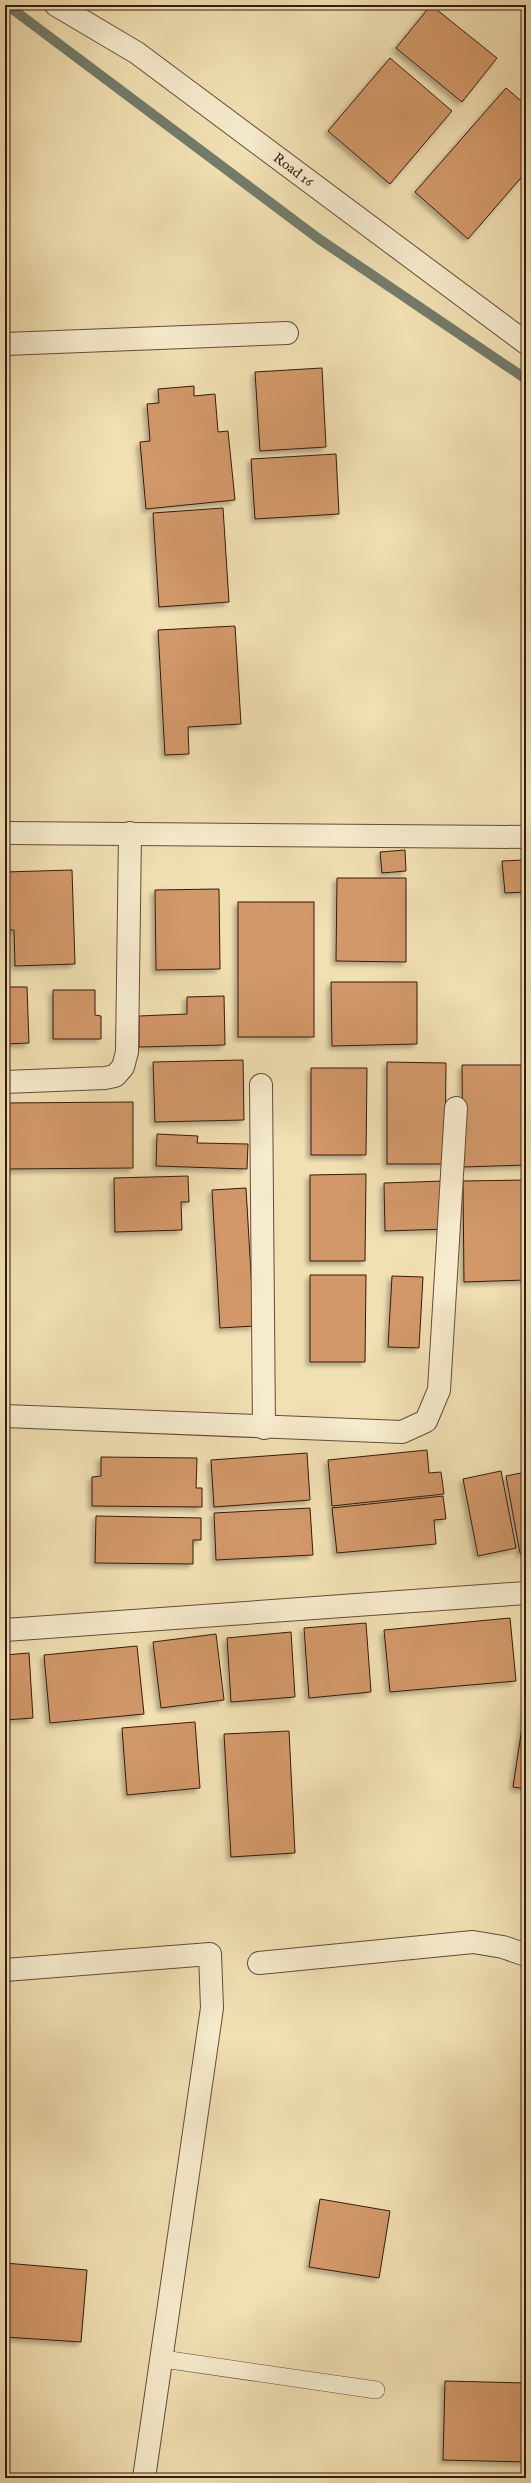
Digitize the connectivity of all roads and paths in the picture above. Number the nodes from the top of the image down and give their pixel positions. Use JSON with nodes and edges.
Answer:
{"nodes":[{"id":1,"x":56,"y":5,"type":"edge"},
{"id":2,"x":287,"y":333,"type":"dead end"},
{"id":3,"x":526,"y":343,"type":"edge"},
{"id":4,"x":5,"y":344,"type":"edge"},
{"id":5,"x":5,"y":833,"type":"edge"},
{"id":6,"x":130,"y":833,"type":"junction"},
{"id":7,"x":526,"y":837,"type":"edge"},
{"id":8,"x":5,"y":1082,"type":"edge"},
{"id":9,"x":260,"y":1085,"type":"dead end"},
{"id":10,"x":456,"y":1108,"type":"dead end"},
{"id":11,"x":5,"y":1416,"type":"edge"},
{"id":12,"x":264,"y":1428,"type":"junction"},
{"id":13,"x":526,"y":1593,"type":"edge"},
{"id":14,"x":5,"y":1630,"type":"edge"},
{"id":15,"x":526,"y":1955,"type":"edge"},
{"id":16,"x":259,"y":1963,"type":"dead end"},
{"id":17,"x":5,"y":1970,"type":"edge"},
{"id":18,"x":163,"y":2359,"type":"junction"},
{"id":19,"x":376,"y":2390,"type":"dead end"},
{"id":20,"x":144,"y":2478,"type":"edge"}],
"edges":[{"from":1,"to":3,"type":"street","name":"Road 16"},
{"from":2,"to":4,"type":"street"},
{"from":5,"to":6,"type":"street"},
{"from":6,"to":7,"type":"street"},
{"from":6,"to":8,"type":"street"},
{"from":9,"to":12,"type":"street"},
{"from":10,"to":12,"type":"street"},
{"from":11,"to":12,"type":"street"},
{"from":13,"to":14,"type":"street"},
{"from":15,"to":16,"type":"street"},
{"from":17,"to":18,"type":"street"},
{"from":18,"to":19,"type":"lane"},
{"from":18,"to":20,"type":"street"}]}
